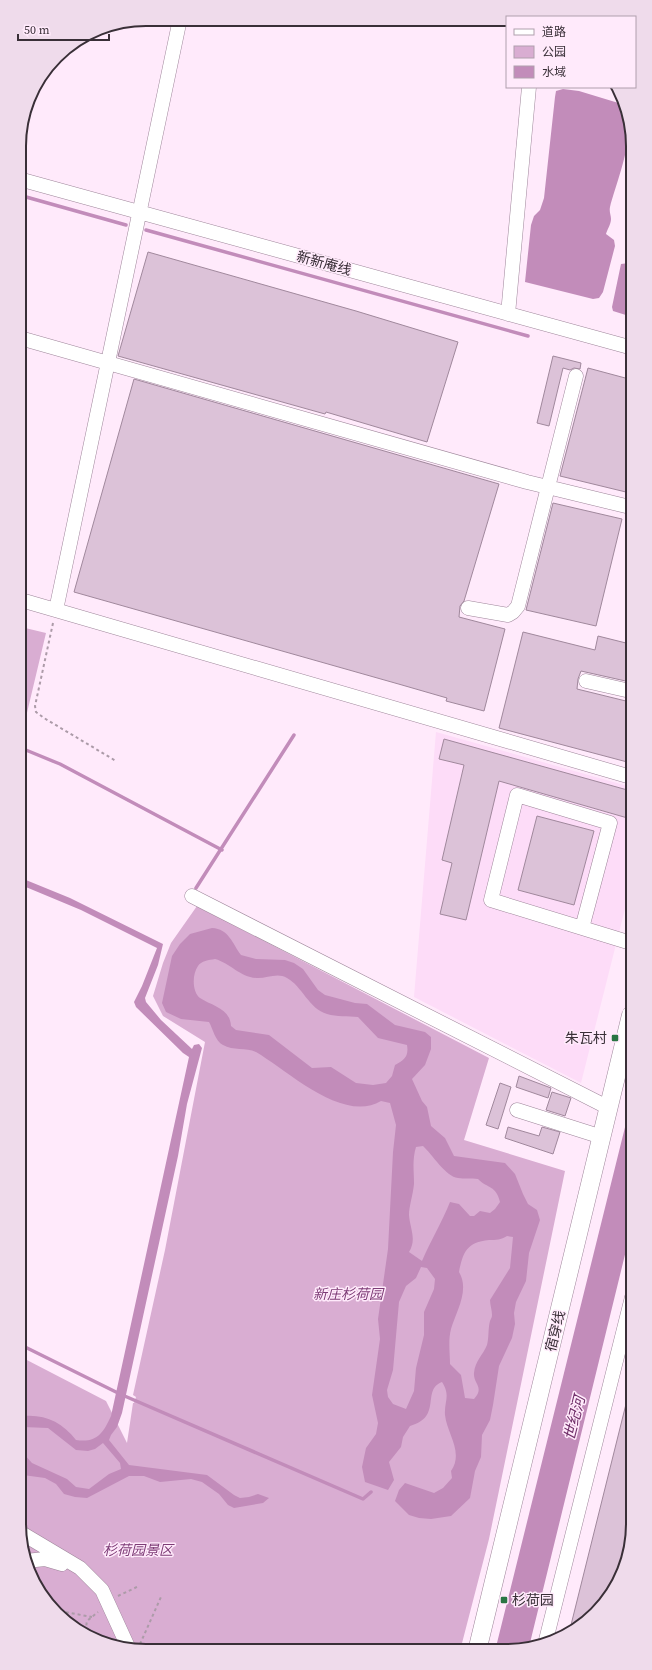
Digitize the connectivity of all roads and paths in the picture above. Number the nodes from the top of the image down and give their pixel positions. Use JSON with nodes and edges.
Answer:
{"nodes":[{"id":1,"x":179,"y":26,"type":"edge"},
{"id":2,"x":529,"y":88,"type":"edge"},
{"id":3,"x":26,"y":181,"type":"edge"},
{"id":4,"x":139,"y":212,"type":"junction"},
{"id":5,"x":508,"y":314,"type":"junction"},
{"id":6,"x":26,"y":340,"type":"edge"},
{"id":7,"x":626,"y":346,"type":"edge"},
{"id":8,"x":108,"y":363,"type":"junction"},
{"id":9,"x":576,"y":376,"type":"dead end"},
{"id":10,"x":548,"y":487,"type":"junction"},
{"id":11,"x":626,"y":506,"type":"edge"},
{"id":12,"x":26,"y":601,"type":"edge"},
{"id":13,"x":468,"y":608,"type":"dead end"},
{"id":14,"x":56,"y":610,"type":"junction"},
{"id":15,"x":586,"y":681,"type":"dead end"},
{"id":16,"x":626,"y":690,"type":"edge"},
{"id":17,"x":116,"y":761,"type":"dead end"},
{"id":18,"x":626,"y":776,"type":"edge"},
{"id":19,"x":192,"y":896,"type":"dead end"},
{"id":20,"x":582,"y":928,"type":"junction"},
{"id":21,"x":626,"y":941,"type":"edge"},
{"id":22,"x":626,"y":1038,"type":"edge"},
{"id":23,"x":609,"y":1108,"type":"junction"},
{"id":24,"x":517,"y":1110,"type":"dead end"},
{"id":25,"x":602,"y":1137,"type":"junction"},
{"id":26,"x":626,"y":1321,"type":"edge"},
{"id":27,"x":27,"y":1536,"type":"edge"},
{"id":28,"x":32,"y":1560,"type":"edge"},
{"id":29,"x":80,"y":1568,"type":"junction"},
{"id":30,"x":139,"y":1586,"type":"dead end"},
{"id":31,"x":161,"y":1597,"type":"dead end"},
{"id":32,"x":108,"y":1603,"type":"junction"},
{"id":33,"x":65,"y":1612,"type":"edge"},
{"id":34,"x":92,"y":1617,"type":"junction"},
{"id":35,"x":87,"y":1628,"type":"edge"},
{"id":36,"x":547,"y":1637,"type":"edge"},
{"id":37,"x":126,"y":1642,"type":"edge"},
{"id":38,"x":140,"y":1644,"type":"edge"},
{"id":39,"x":479,"y":1644,"type":"edge"}],
"edges":[{"from":1,"to":4,"type":"street"},
{"from":2,"to":5,"type":"street"},
{"from":3,"to":4,"type":"street","name":"新新庵线"},
{"from":4,"to":5,"type":"street","name":"新新庵线"},
{"from":4,"to":8,"type":"street"},
{"from":5,"to":7,"type":"street","name":"新新庵线"},
{"from":6,"to":8,"type":"street"},
{"from":8,"to":10,"type":"street"},
{"from":8,"to":14,"type":"street"},
{"from":9,"to":10,"type":"street"},
{"from":10,"to":11,"type":"street"},
{"from":10,"to":13,"type":"street"},
{"from":12,"to":14,"type":"street"},
{"from":14,"to":17,"type":"path"},
{"from":14,"to":18,"type":"street"},
{"from":15,"to":16,"type":"street"},
{"from":19,"to":23,"type":"street"},
{"from":20,"to":20,"type":"street"},
{"from":20,"to":21,"type":"street"},
{"from":22,"to":23,"type":"main road","name":"宿穿线"},
{"from":23,"to":25,"type":"main road","name":"宿穿线"},
{"from":24,"to":25,"type":"street"},
{"from":25,"to":39,"type":"main road","name":"宿穿线"},
{"from":26,"to":36,"type":"street"},
{"from":27,"to":29,"type":"street"},
{"from":28,"to":29,"type":"street"},
{"from":29,"to":32,"type":"street"},
{"from":30,"to":32,"type":"path"},
{"from":31,"to":38,"type":"path"},
{"from":32,"to":34,"type":"path"},
{"from":32,"to":37,"type":"street"},
{"from":33,"to":34,"type":"path"},
{"from":34,"to":35,"type":"path"}]}
